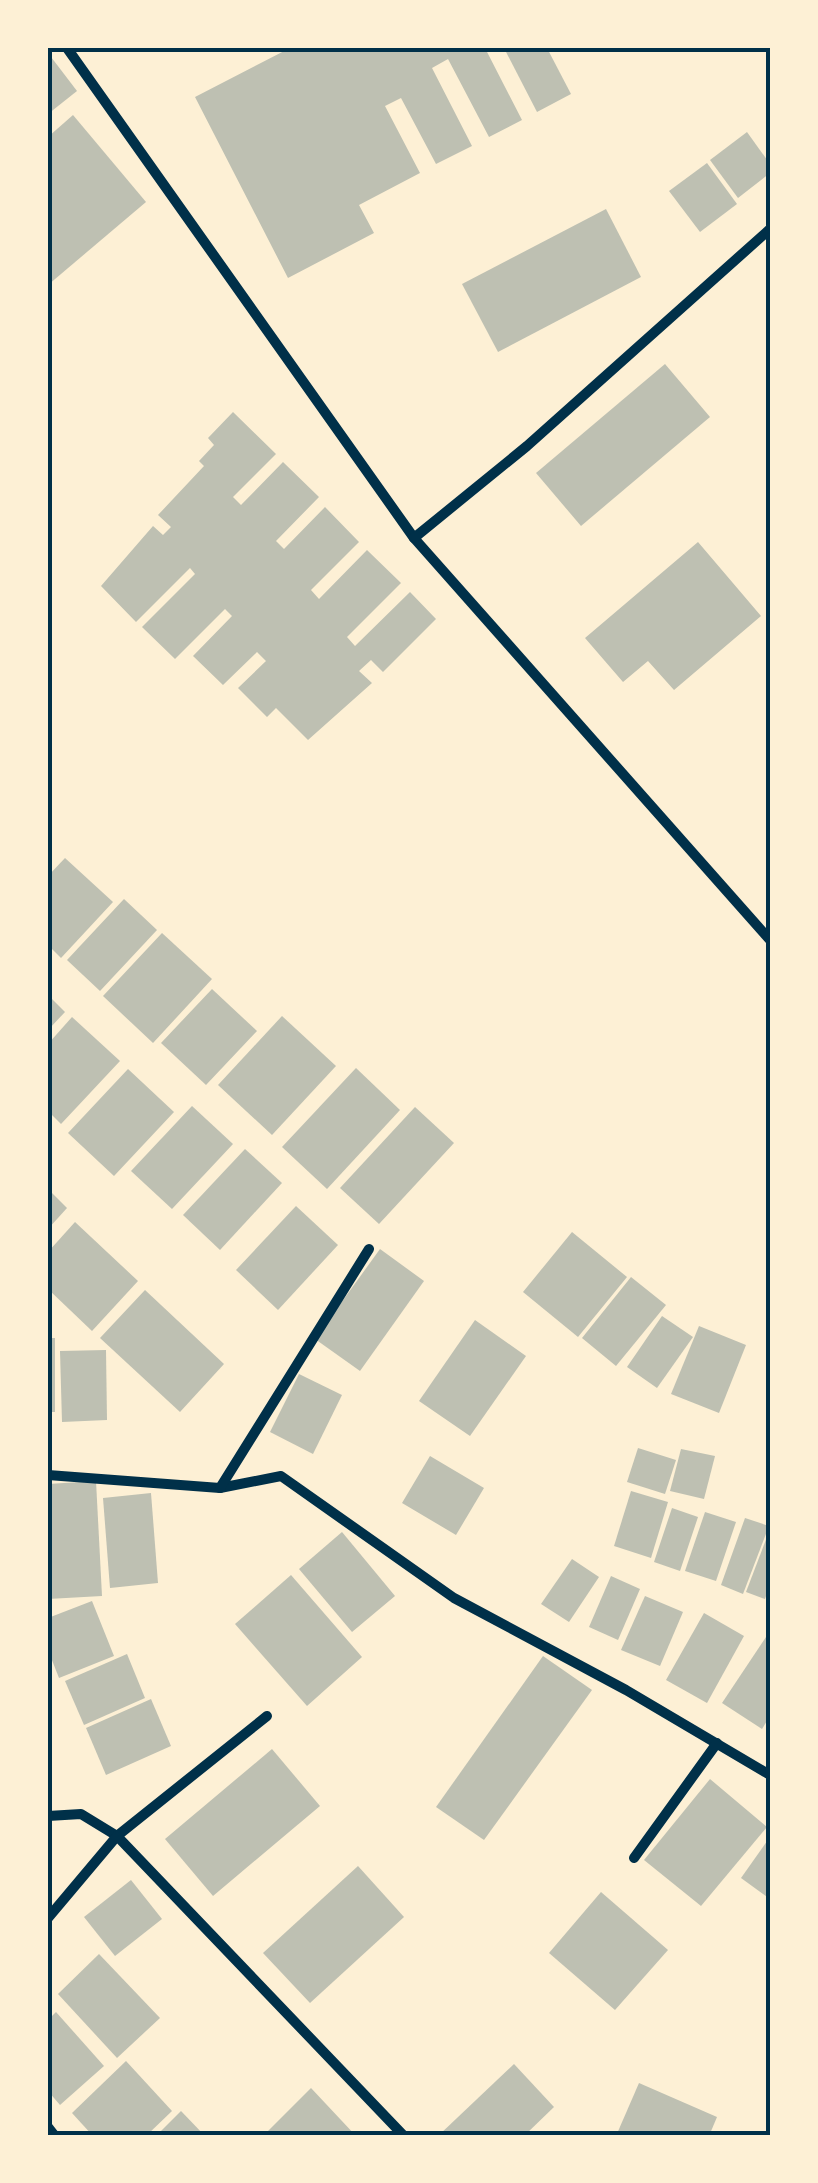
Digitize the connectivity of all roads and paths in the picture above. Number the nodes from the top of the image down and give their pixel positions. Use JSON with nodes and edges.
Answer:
{"nodes":[{"id":1,"x":68,"y":48,"type":"edge"},
{"id":2,"x":770,"y":229,"type":"edge"},
{"id":3,"x":414,"y":538,"type":"junction"},
{"id":4,"x":770,"y":940,"type":"edge"},
{"id":5,"x":369,"y":1249,"type":"dead end"},
{"id":6,"x":48,"y":1475,"type":"edge"},
{"id":7,"x":220,"y":1488,"type":"junction"},
{"id":8,"x":266,"y":1716,"type":"dead end"},
{"id":9,"x":717,"y":1743,"type":"junction"},
{"id":10,"x":770,"y":1775,"type":"edge"},
{"id":11,"x":48,"y":1816,"type":"edge"},
{"id":12,"x":117,"y":1836,"type":"junction"},
{"id":13,"x":634,"y":1858,"type":"dead end"},
{"id":14,"x":48,"y":1918,"type":"edge"},
{"id":15,"x":48,"y":2127,"type":"edge"},
{"id":16,"x":55,"y":2136,"type":"edge"},
{"id":17,"x":404,"y":2136,"type":"edge"}],
"edges":[{"from":1,"to":3,"type":"street"},
{"from":2,"to":3,"type":"street"},
{"from":3,"to":4,"type":"street"},
{"from":5,"to":7,"type":"street"},
{"from":6,"to":7,"type":"street"},
{"from":7,"to":9,"type":"street"},
{"from":8,"to":12,"type":"street"},
{"from":9,"to":10,"type":"street"},
{"from":9,"to":13,"type":"street"},
{"from":11,"to":12,"type":"street"},
{"from":12,"to":14,"type":"street"},
{"from":12,"to":17,"type":"street"},
{"from":15,"to":16,"type":"street"}]}
